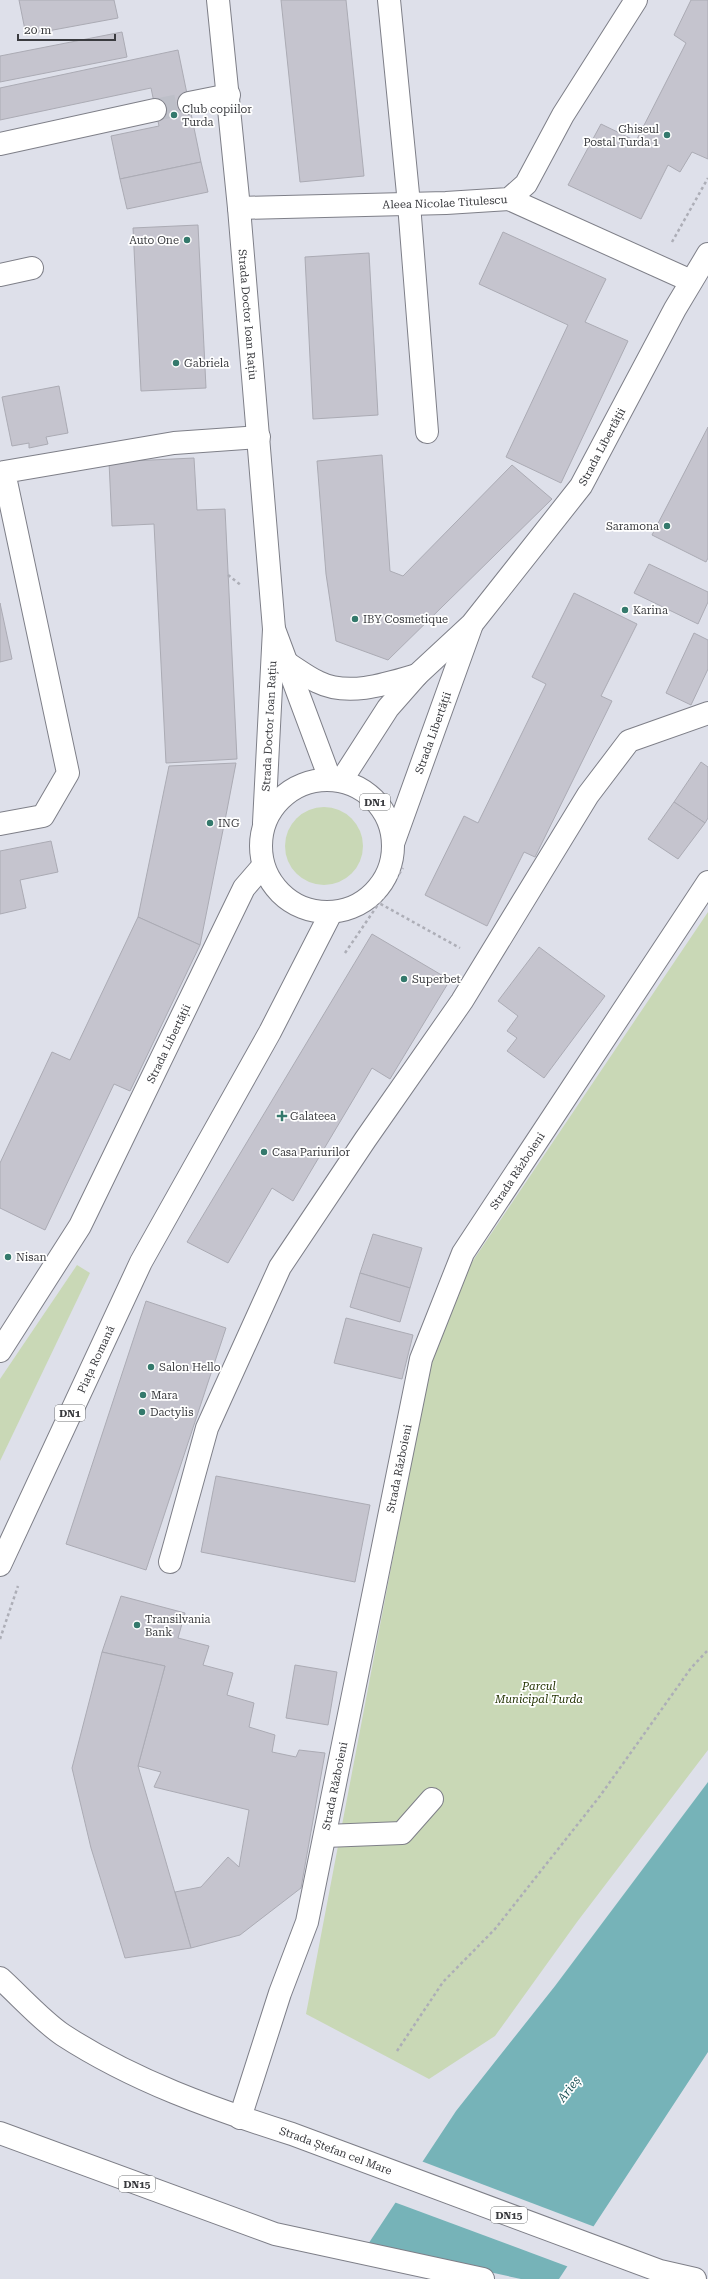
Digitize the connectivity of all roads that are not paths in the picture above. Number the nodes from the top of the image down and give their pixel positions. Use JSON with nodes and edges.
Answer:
{"nodes":[{"id":1,"x":218,"y":0,"type":"edge"},
{"id":2,"x":389,"y":0,"type":"edge"},
{"id":3,"x":636,"y":0,"type":"edge"},
{"id":4,"x":229,"y":95,"type":"junction"},
{"id":5,"x":189,"y":103,"type":"tunnel mouth"},
{"id":6,"x":155,"y":110,"type":"tunnel mouth"},
{"id":7,"x":0,"y":144,"type":"edge"},
{"id":8,"x":509,"y":199,"type":"junction"},
{"id":9,"x":409,"y":204,"type":"junction"},
{"id":10,"x":239,"y":208,"type":"junction"},
{"id":11,"x":708,"y":254,"type":"edge"},
{"id":12,"x":32,"y":268,"type":"dead end"},
{"id":13,"x":0,"y":275,"type":"edge"},
{"id":14,"x":691,"y":281,"type":"junction"},
{"id":15,"x":427,"y":432,"type":"dead end"},
{"id":16,"x":259,"y":436,"type":"junction"},
{"id":17,"x":2,"y":473,"type":"edge"},
{"id":18,"x":472,"y":624,"type":"junction"},
{"id":19,"x":274,"y":629,"type":"junction"},
{"id":20,"x":287,"y":662,"type":"junction"},
{"id":21,"x":417,"y":675,"type":"junction"},
{"id":22,"x":708,"y":713,"type":"edge"},
{"id":23,"x":336,"y":780,"type":"junction"},
{"id":24,"x":264,"y":823,"type":"junction"},
{"id":25,"x":0,"y":824,"type":"edge"},
{"id":26,"x":394,"y":840,"type":"junction"},
{"id":27,"x":263,"y":866,"type":"junction"},
{"id":28,"x":708,"y":882,"type":"edge"},
{"id":29,"x":331,"y":913,"type":"junction"},
{"id":30,"x":0,"y":1351,"type":"edge"},
{"id":31,"x":170,"y":1562,"type":"dead end"},
{"id":32,"x":0,"y":1565,"type":"edge"},
{"id":33,"x":432,"y":1799,"type":"dead end"},
{"id":34,"x":325,"y":1836,"type":"junction"},
{"id":35,"x":0,"y":1978,"type":"edge"},
{"id":36,"x":240,"y":2118,"type":"junction"},
{"id":37,"x":0,"y":2133,"type":"edge"},
{"id":38,"x":483,"y":2279,"type":"edge"},
{"id":39,"x":695,"y":2279,"type":"edge"}],
"edges":[{"from":1,"to":4,"type":"main road","name":"Strada Doctor Ioan Rațiu"},
{"from":2,"to":9,"type":"main road"},
{"from":3,"to":8,"type":"main road","name":"Aleea Nicolae Titulescu"},
{"from":4,"to":5,"type":"main road"},
{"from":4,"to":10,"type":"main road","name":"Strada Doctor Ioan Rațiu"},
{"from":6,"to":7,"type":"main road"},
{"from":8,"to":9,"type":"main road","name":"Aleea Nicolae Titulescu"},
{"from":8,"to":14,"type":"main road"},
{"from":9,"to":10,"type":"main road","name":"Aleea Nicolae Titulescu"},
{"from":9,"to":15,"type":"main road"},
{"from":10,"to":16,"type":"main road","name":"Strada Doctor Ioan Rațiu"},
{"from":11,"to":14,"type":"main road","name":"Strada Libertății","number":"DN1"},
{"from":12,"to":13,"type":"main road"},
{"from":14,"to":18,"type":"main road","name":"Strada Libertății","number":"DN1"},
{"from":16,"to":17,"type":"main road"},
{"from":16,"to":19,"type":"main road","name":"Strada Doctor Ioan Rațiu"},
{"from":17,"to":25,"type":"main road"},
{"from":18,"to":21,"type":"main road","name":"Strada Libertății","number":"DN1"},
{"from":18,"to":26,"type":"main road","name":"Strada Libertății","number":"DN1"},
{"from":19,"to":20,"type":"main road","name":"Strada Doctor Ioan Rațiu"},
{"from":19,"to":24,"type":"main road","name":"Strada Doctor Ioan Rațiu"},
{"from":20,"to":21,"type":"main road"},
{"from":20,"to":23,"type":"main road","name":"Strada Doctor Ioan Rațiu"},
{"from":21,"to":23,"type":"main road","name":"Strada Libertății","number":"DN1"},
{"from":22,"to":31,"type":"main road"},
{"from":23,"to":24,"type":"main road","number":"DN1"},
{"from":23,"to":26,"type":"main road","number":"DN1"},
{"from":24,"to":27,"type":"main road","number":"DN1"},
{"from":26,"to":29,"type":"main road","number":"DN1"},
{"from":27,"to":29,"type":"main road","number":"DN1"},
{"from":27,"to":30,"type":"main road","name":"Strada Libertății"},
{"from":28,"to":34,"type":"main road","name":"Strada Războieni"},
{"from":29,"to":32,"type":"main road","name":"Piața Romană","number":"DN1"},
{"from":33,"to":34,"type":"main road"},
{"from":34,"to":36,"type":"main road","name":"Strada Războieni"},
{"from":35,"to":36,"type":"main road","name":"Strada Ștefan cel Mare","number":"DN15"},
{"from":36,"to":39,"type":"main road","name":"Strada Ștefan cel Mare","number":"DN15"},
{"from":37,"to":38,"type":"main road","number":"DN15"}]}
